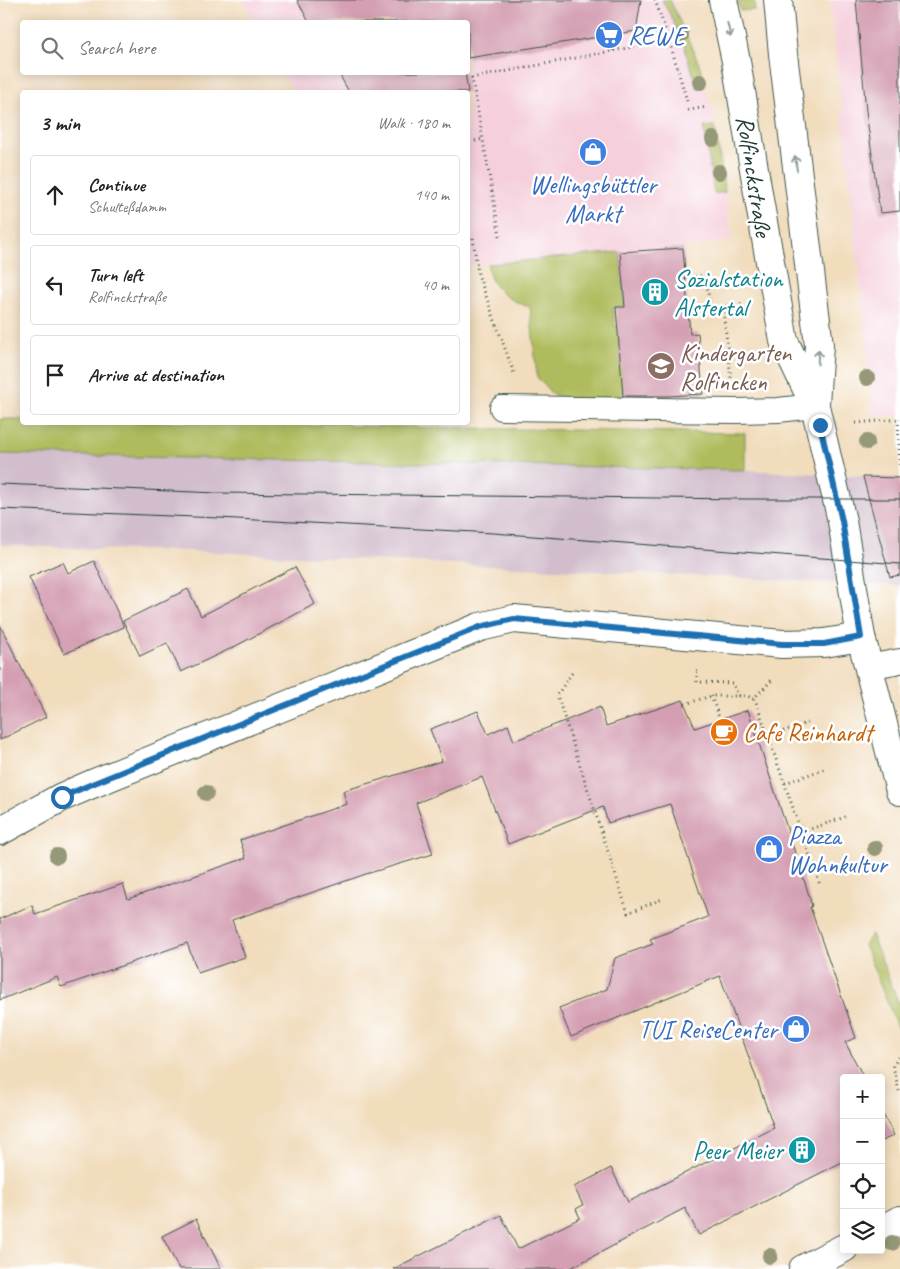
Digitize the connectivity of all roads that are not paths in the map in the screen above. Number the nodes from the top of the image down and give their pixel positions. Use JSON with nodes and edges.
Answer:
{"nodes":[{"id":1,"x":723,"y":0,"type":"edge"},
{"id":2,"x":778,"y":0,"type":"edge"},
{"id":3,"x":502,"y":408,"type":"dead end"},
{"id":4,"x":818,"y":415,"type":"junction"},
{"id":5,"x":861,"y":637,"type":"junction"},
{"id":6,"x":900,"y":661,"type":"edge"},
{"id":7,"x":868,"y":668,"type":"junction"},
{"id":8,"x":900,"y":791,"type":"edge"},
{"id":9,"x":0,"y":831,"type":"edge"},
{"id":10,"x":900,"y":1220,"type":"edge"},
{"id":11,"x":885,"y":1228,"type":"edge"},
{"id":12,"x":840,"y":1250,"type":"edge"},
{"id":13,"x":803,"y":1269,"type":"edge"}],
"edges":[{"from":1,"to":4,"type":"main road","name":"Rolfinckstraße","one_way":true},
{"from":4,"to":2,"type":"main road","name":"Rolfinckstraße","one_way":true},
{"from":3,"to":4,"type":"lane"},
{"from":4,"to":5,"type":"main road","name":"Rolfinckstraße"},
{"from":5,"to":7,"type":"main road","name":"Rolfinckstraße"},
{"from":5,"to":9,"type":"main road"},
{"from":6,"to":7,"type":"lane"},
{"from":7,"to":8,"type":"main road","name":"Rolfinckstraße"},
{"from":10,"to":11,"type":"main road"},
{"from":12,"to":13,"type":"main road"}]}
